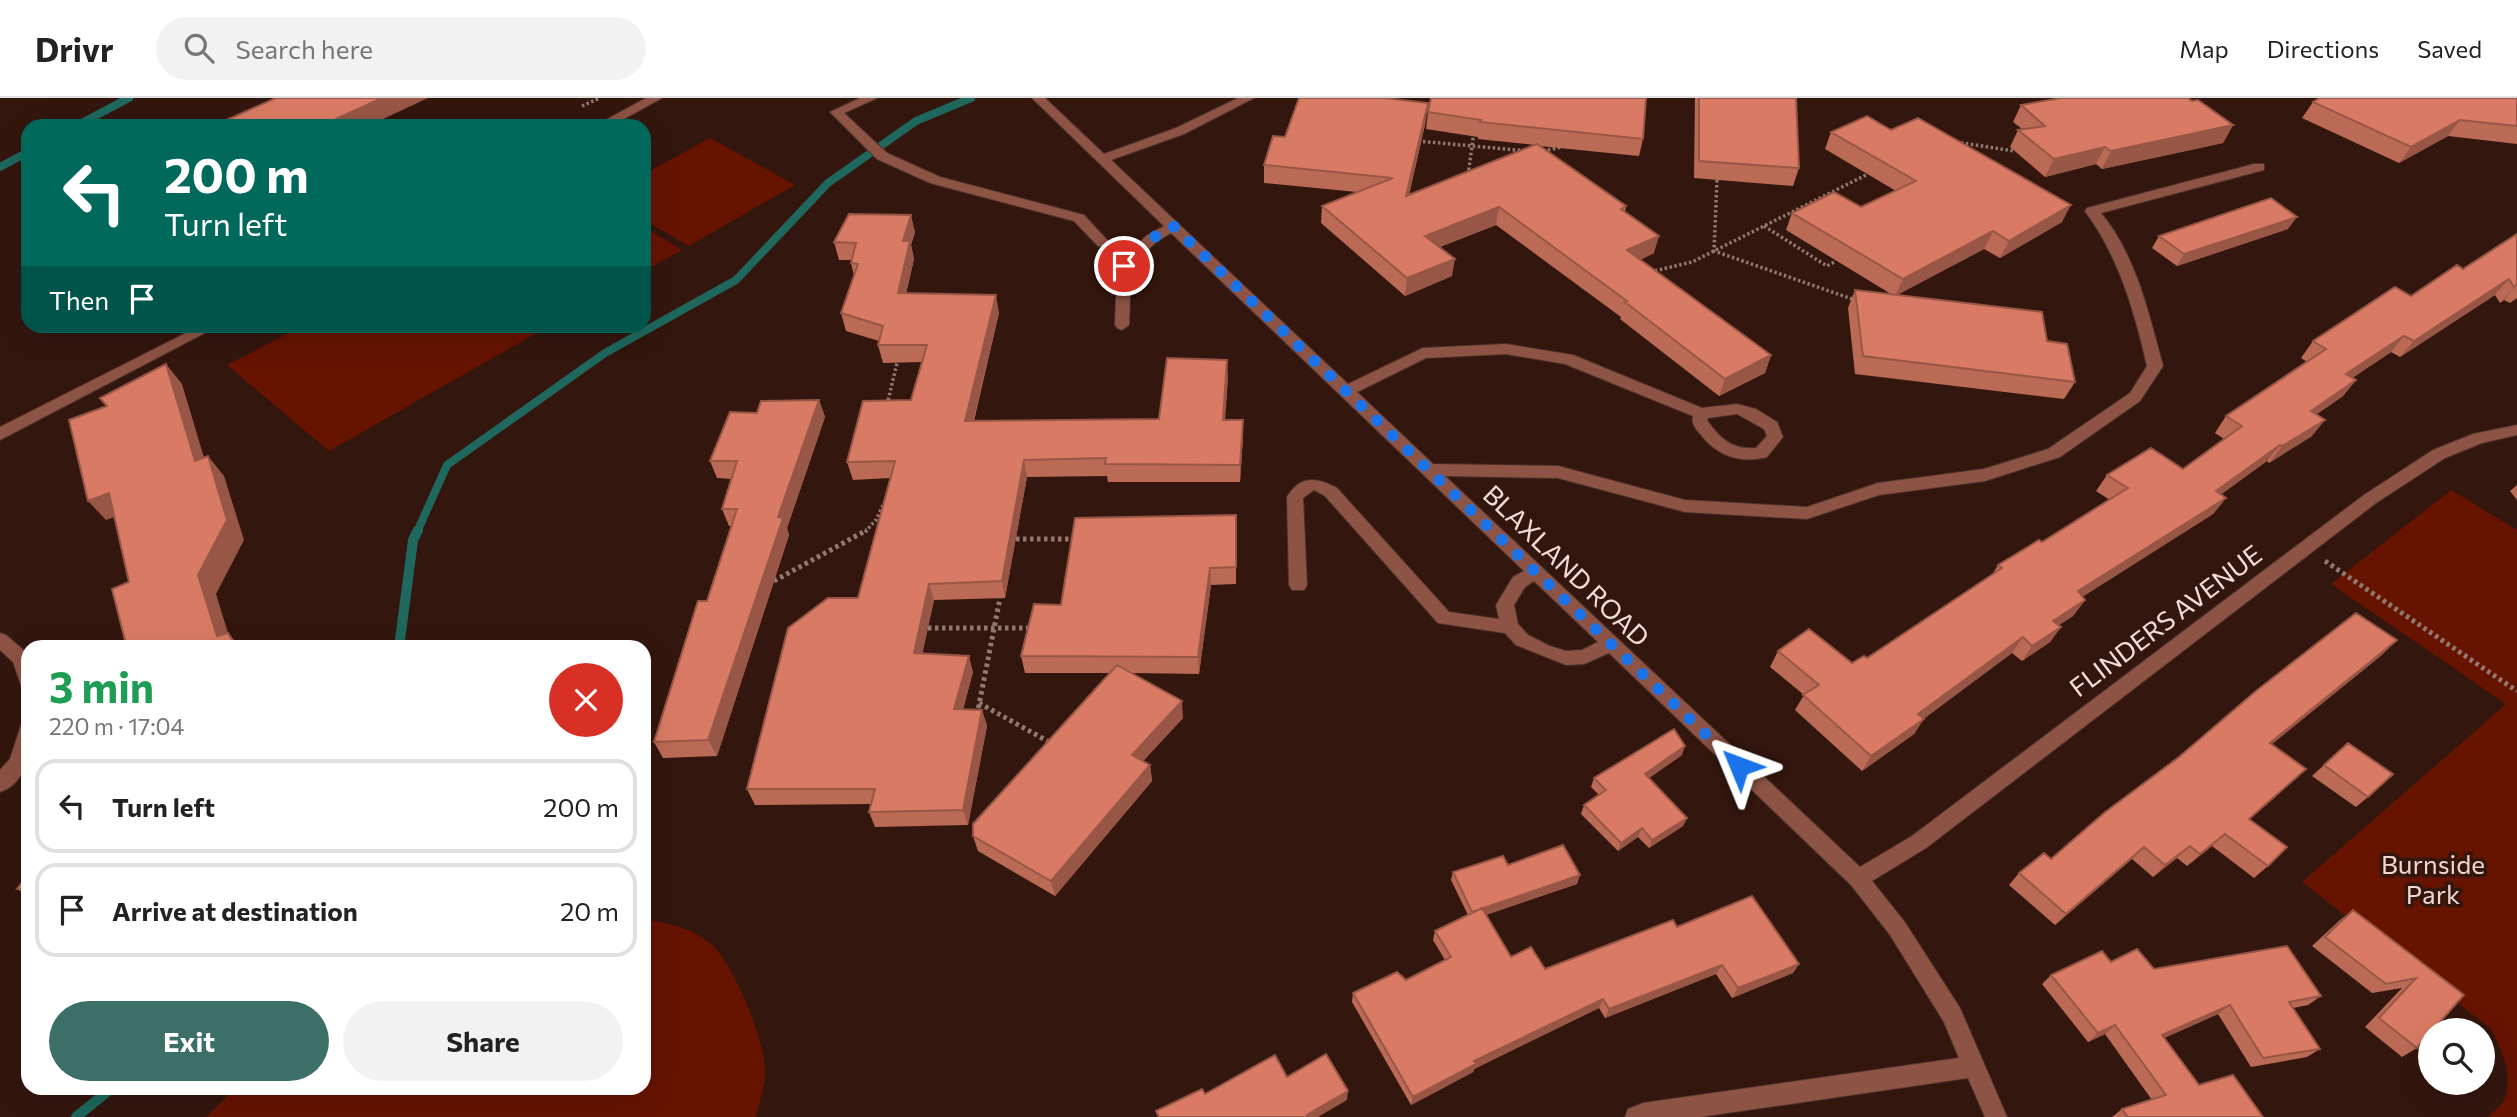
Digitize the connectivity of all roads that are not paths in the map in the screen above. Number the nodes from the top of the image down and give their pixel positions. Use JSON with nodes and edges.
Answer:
{"nodes":[{"id":1,"x":656,"y":98,"type":"edge"},
{"id":2,"x":871,"y":98,"type":"edge"},
{"id":3,"x":1038,"y":98,"type":"edge"},
{"id":4,"x":1248,"y":98,"type":"edge"},
{"id":5,"x":615,"y":119,"type":"edge"},
{"id":6,"x":1102,"y":159,"type":"junction"},
{"id":7,"x":2259,"y":167,"type":"dead end"},
{"id":8,"x":1173,"y":226,"type":"junction"},
{"id":9,"x":1103,"y":243,"type":"dead end"},
{"id":10,"x":1122,"y":326,"type":"dead end"},
{"id":11,"x":197,"y":333,"type":"edge"},
{"id":12,"x":1347,"y":391,"type":"junction"},
{"id":13,"x":1701,"y":413,"type":"dead end"},
{"id":14,"x":2517,"y":430,"type":"edge"},
{"id":15,"x":0,"y":434,"type":"edge"},
{"id":16,"x":1429,"y":470,"type":"junction"},
{"id":17,"x":1536,"y":572,"type":"junction"},
{"id":18,"x":1298,"y":585,"type":"dead end"},
{"id":19,"x":1510,"y":627,"type":"junction"},
{"id":20,"x":0,"y":640,"type":"edge"},
{"id":21,"x":1611,"y":644,"type":"junction"},
{"id":22,"x":21,"y":659,"type":"edge"},
{"id":23,"x":21,"y":753,"type":"edge"},
{"id":24,"x":0,"y":784,"type":"edge"},
{"id":25,"x":1858,"y":878,"type":"junction"},
{"id":26,"x":1976,"y":1066,"type":"junction"},
{"id":27,"x":1636,"y":1117,"type":"edge"},
{"id":28,"x":1996,"y":1117,"type":"edge"}],
"edges":[{"from":1,"to":5,"type":"street"},
{"from":2,"to":9,"type":"street"},
{"from":3,"to":6,"type":"street","name":"BLAXLAND ROAD"},
{"from":4,"to":6,"type":"street"},
{"from":6,"to":8,"type":"street","name":"BLAXLAND ROAD"},
{"from":7,"to":16,"type":"street"},
{"from":8,"to":10,"type":"street"},
{"from":8,"to":12,"type":"street","name":"BLAXLAND ROAD"},
{"from":11,"to":15,"type":"street"},
{"from":12,"to":13,"type":"street"},
{"from":12,"to":16,"type":"street","name":"BLAXLAND ROAD"},
{"from":14,"to":25,"type":"street","name":"FLINDERS AVENUE"},
{"from":16,"to":17,"type":"street","name":"BLAXLAND ROAD"},
{"from":17,"to":19,"type":"street"},
{"from":17,"to":21,"type":"street","name":"BLAXLAND ROAD"},
{"from":18,"to":19,"type":"street"},
{"from":19,"to":21,"type":"street"},
{"from":20,"to":22,"type":"street"},
{"from":21,"to":25,"type":"street","name":"BLAXLAND ROAD"},
{"from":23,"to":24,"type":"street"},
{"from":25,"to":26,"type":"street","name":"BLAXLAND ROAD"},
{"from":26,"to":27,"type":"street"},
{"from":26,"to":28,"type":"street","name":"BLAXLAND ROAD"}]}
